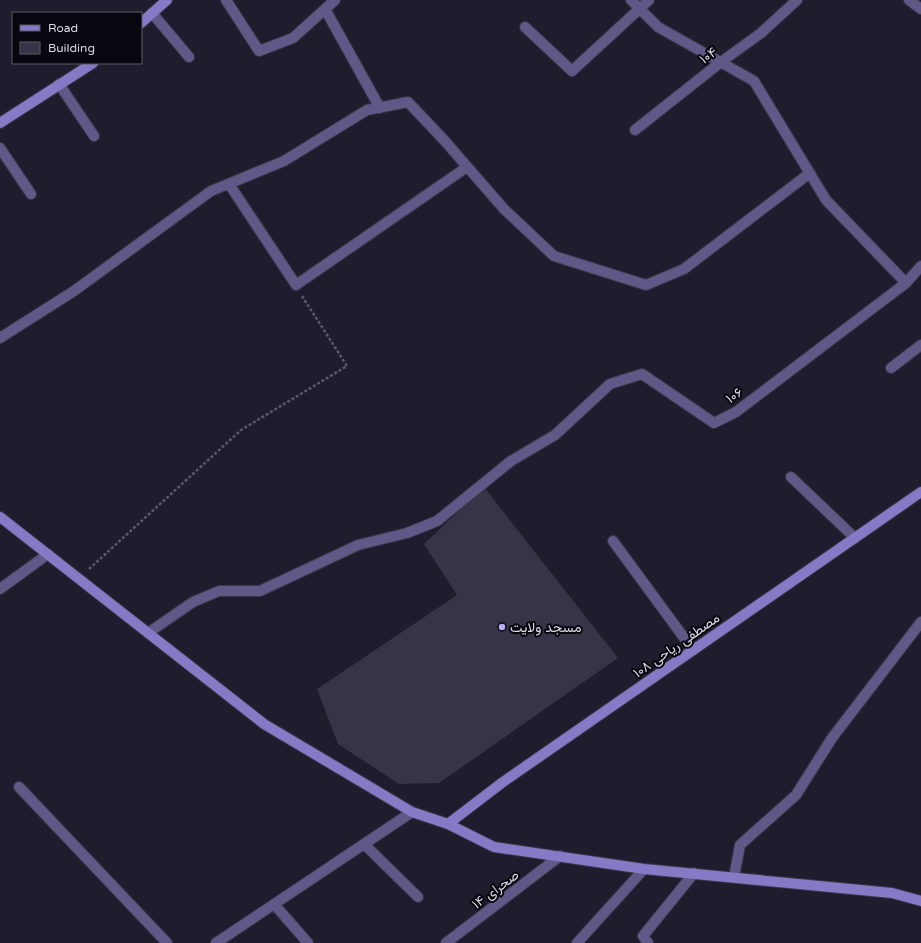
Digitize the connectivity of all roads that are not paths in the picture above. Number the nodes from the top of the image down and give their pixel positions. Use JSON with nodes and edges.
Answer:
{"nodes":[{"id":1,"x":166,"y":0,"type":"edge"},
{"id":2,"x":226,"y":0,"type":"edge"},
{"id":3,"x":335,"y":0,"type":"edge"},
{"id":4,"x":631,"y":0,"type":"edge"},
{"id":5,"x":649,"y":0,"type":"edge"},
{"id":6,"x":796,"y":0,"type":"edge"},
{"id":7,"x":909,"y":0,"type":"edge"},
{"id":8,"x":325,"y":9,"type":"junction"},
{"id":9,"x":921,"y":9,"type":"edge"},
{"id":10,"x":640,"y":10,"type":"junction"},
{"id":11,"x":152,"y":13,"type":"junction"},
{"id":12,"x":142,"y":22,"type":"edge"},
{"id":13,"x":525,"y":27,"type":"dead end"},
{"id":14,"x":189,"y":57,"type":"dead end"},
{"id":15,"x":720,"y":62,"type":"junction"},
{"id":16,"x":90,"y":64,"type":"edge"},
{"id":17,"x":59,"y":84,"type":"junction"},
{"id":18,"x":380,"y":108,"type":"junction"},
{"id":19,"x":0,"y":123,"type":"edge"},
{"id":20,"x":635,"y":130,"type":"dead end"},
{"id":21,"x":94,"y":136,"type":"dead end"},
{"id":22,"x":0,"y":148,"type":"edge"},
{"id":23,"x":467,"y":167,"type":"junction"},
{"id":24,"x":810,"y":173,"type":"junction"},
{"id":25,"x":229,"y":184,"type":"junction"},
{"id":26,"x":31,"y":194,"type":"dead end"},
{"id":27,"x":921,"y":266,"type":"edge"},
{"id":28,"x":906,"y":283,"type":"junction"},
{"id":29,"x":0,"y":338,"type":"edge"},
{"id":30,"x":921,"y":345,"type":"edge"},
{"id":31,"x":891,"y":368,"type":"dead end"},
{"id":32,"x":792,"y":477,"type":"dead end"},
{"id":33,"x":921,"y":492,"type":"edge"},
{"id":34,"x":0,"y":517,"type":"edge"},
{"id":35,"x":855,"y":538,"type":"junction"},
{"id":36,"x":613,"y":541,"type":"dead end"},
{"id":37,"x":48,"y":554,"type":"junction"},
{"id":38,"x":0,"y":589,"type":"edge"},
{"id":39,"x":921,"y":622,"type":"edge"},
{"id":40,"x":148,"y":633,"type":"junction"},
{"id":41,"x":693,"y":650,"type":"junction"},
{"id":42,"x":19,"y":787,"type":"dead end"},
{"id":43,"x":412,"y":812,"type":"junction"},
{"id":44,"x":448,"y":824,"type":"junction"},
{"id":45,"x":364,"y":844,"type":"junction"},
{"id":46,"x":560,"y":856,"type":"junction"},
{"id":47,"x":644,"y":869,"type":"junction"},
{"id":48,"x":694,"y":873,"type":"junction"},
{"id":49,"x":734,"y":877,"type":"junction"},
{"id":50,"x":418,"y":897,"type":"dead end"},
{"id":51,"x":921,"y":900,"type":"edge"},
{"id":52,"x":274,"y":904,"type":"junction"},
{"id":53,"x":450,"y":942,"type":"edge"},
{"id":54,"x":167,"y":943,"type":"edge"},
{"id":55,"x":216,"y":943,"type":"edge"},
{"id":56,"x":308,"y":943,"type":"edge"},
{"id":57,"x":577,"y":943,"type":"edge"},
{"id":58,"x":648,"y":943,"type":"edge"}],
"edges":[{"from":1,"to":11,"type":"street"},
{"from":2,"to":8,"type":"street"},
{"from":3,"to":8,"type":"street"},
{"from":4,"to":10,"type":"street"},
{"from":5,"to":10,"type":"street"},
{"from":6,"to":15,"type":"street","name":"۱۰۴"},
{"from":7,"to":9,"type":"street"},
{"from":8,"to":18,"type":"street"},
{"from":10,"to":13,"type":"street"},
{"from":10,"to":15,"type":"street"},
{"from":11,"to":12,"type":"street"},
{"from":11,"to":14,"type":"street"},
{"from":15,"to":20,"type":"street","name":"۱۰۴"},
{"from":15,"to":24,"type":"street"},
{"from":16,"to":17,"type":"street"},
{"from":17,"to":19,"type":"street"},
{"from":17,"to":21,"type":"street"},
{"from":18,"to":23,"type":"street"},
{"from":18,"to":25,"type":"street"},
{"from":22,"to":26,"type":"street"},
{"from":23,"to":24,"type":"street"},
{"from":23,"to":25,"type":"street"},
{"from":24,"to":28,"type":"street"},
{"from":25,"to":29,"type":"street"},
{"from":27,"to":28,"type":"street","name":"۱۰۶"},
{"from":28,"to":40,"type":"street","name":"۱۰۶"},
{"from":30,"to":31,"type":"street"},
{"from":32,"to":35,"type":"street"},
{"from":33,"to":35,"type":"street","name":"مصطفی ریاحی ۱۰۸"},
{"from":34,"to":37,"type":"street"},
{"from":35,"to":41,"type":"street","name":"مصطفی ریاحی ۱۰۸"},
{"from":36,"to":41,"type":"street"},
{"from":37,"to":38,"type":"street"},
{"from":37,"to":40,"type":"street"},
{"from":39,"to":49,"type":"street"},
{"from":40,"to":43,"type":"street"},
{"from":41,"to":44,"type":"street","name":"مصطفی ریاحی ۱۰۸"},
{"from":42,"to":54,"type":"street"},
{"from":43,"to":44,"type":"street"},
{"from":43,"to":45,"type":"street"},
{"from":44,"to":46,"type":"street"},
{"from":45,"to":50,"type":"street"},
{"from":45,"to":52,"type":"street"},
{"from":46,"to":47,"type":"street"},
{"from":46,"to":53,"type":"street","name":"صحرای ۱۴"},
{"from":47,"to":48,"type":"street"},
{"from":47,"to":57,"type":"street"},
{"from":48,"to":49,"type":"street"},
{"from":48,"to":58,"type":"street"},
{"from":49,"to":51,"type":"street"},
{"from":52,"to":55,"type":"street"},
{"from":52,"to":56,"type":"street"}]}
